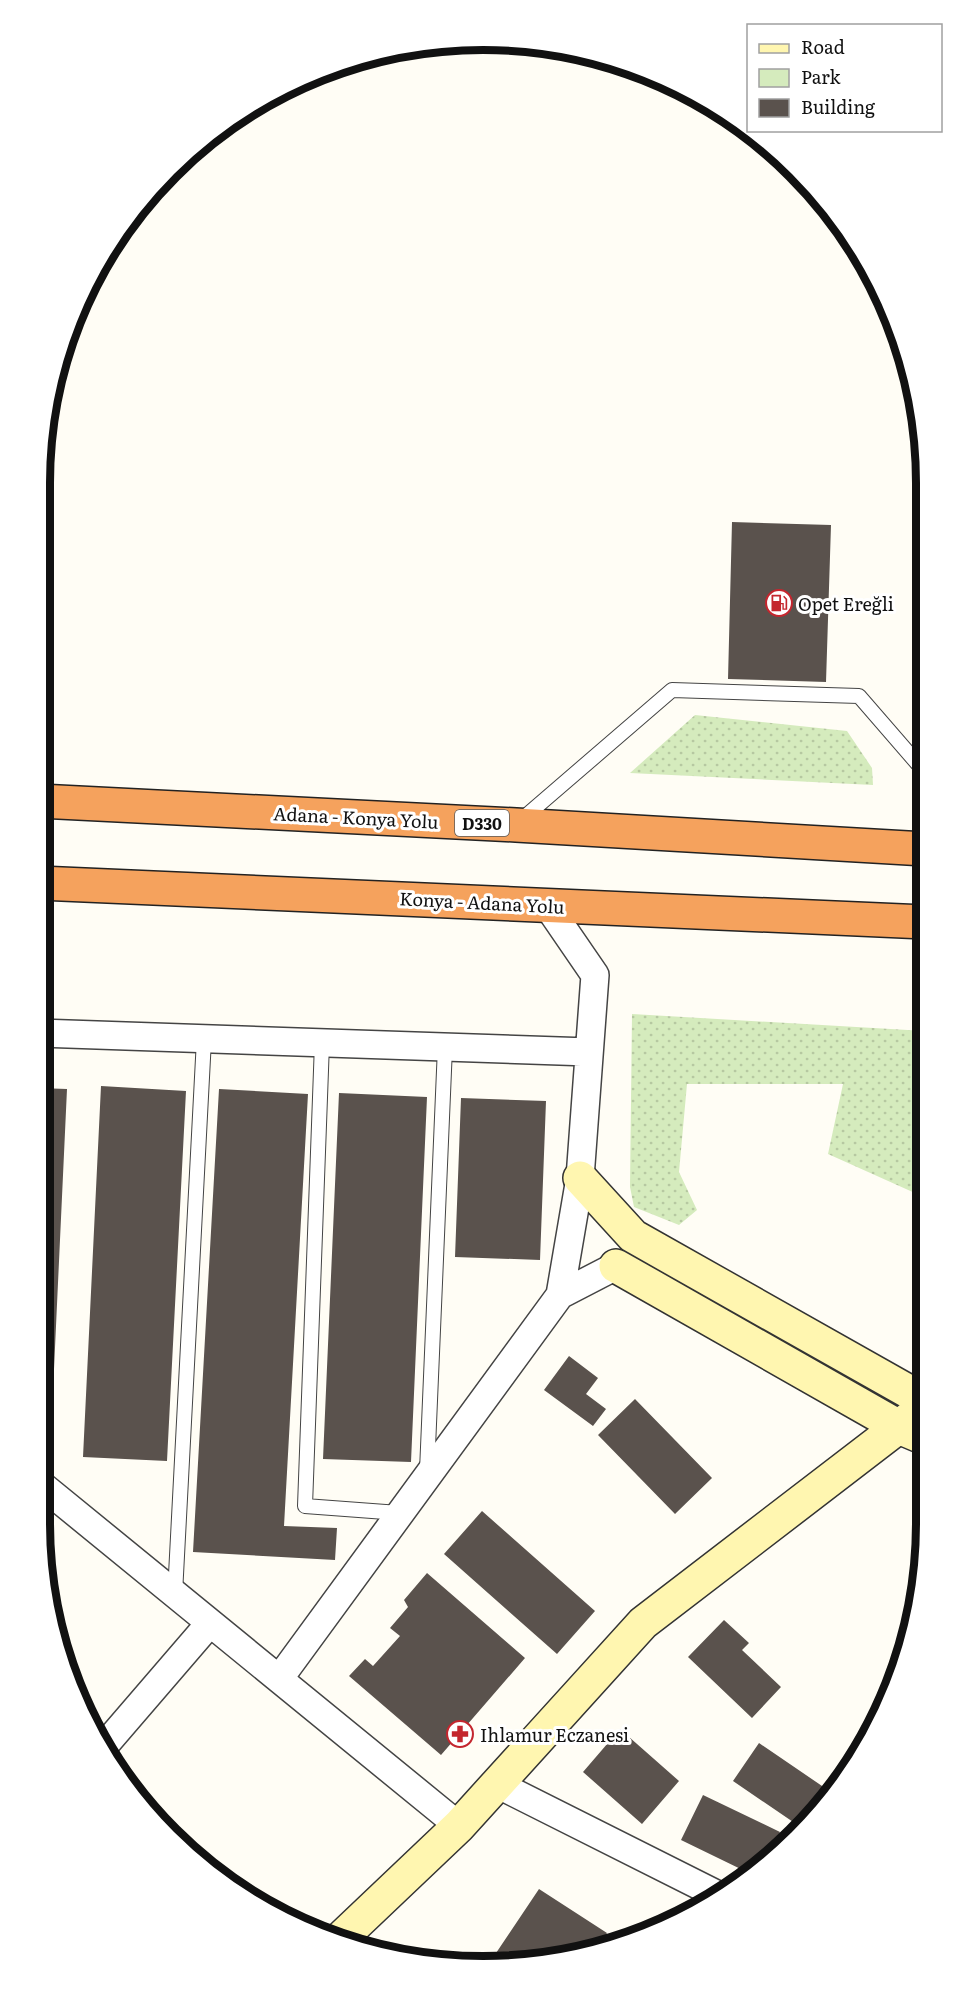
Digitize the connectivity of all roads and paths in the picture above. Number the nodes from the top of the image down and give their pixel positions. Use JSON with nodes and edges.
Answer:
{"nodes":[{"id":1,"x":916,"y":762,"type":"edge"},
{"id":2,"x":50,"y":797,"type":"edge"},
{"id":3,"x":516,"y":825,"type":"junction"},
{"id":4,"x":916,"y":848,"type":"edge"},
{"id":5,"x":50,"y":883,"type":"edge"},
{"id":6,"x":547,"y":905,"type":"junction"},
{"id":7,"x":916,"y":922,"type":"edge"},
{"id":8,"x":50,"y":1033,"type":"edge"},
{"id":9,"x":204,"y":1039,"type":"junction"},
{"id":10,"x":322,"y":1043,"type":"junction"},
{"id":11,"x":445,"y":1047,"type":"junction"},
{"id":12,"x":589,"y":1052,"type":"junction"},
{"id":13,"x":580,"y":1178,"type":"junction"},
{"id":14,"x":616,"y":1266,"type":"joint"},
{"id":15,"x":560,"y":1295,"type":"junction"},
{"id":16,"x":916,"y":1398,"type":"edge"},
{"id":17,"x":914,"y":1433,"type":"edge"},
{"id":18,"x":427,"y":1475,"type":"junction"},
{"id":19,"x":50,"y":1492,"type":"edge"},
{"id":20,"x":399,"y":1513,"type":"junction"},
{"id":21,"x":174,"y":1594,"type":"junction"},
{"id":22,"x":210,"y":1623,"type":"junction"},
{"id":23,"x":279,"y":1679,"type":"junction"},
{"id":24,"x":108,"y":1740,"type":"edge"},
{"id":25,"x":497,"y":1784,"type":"junction"},
{"id":26,"x":459,"y":1826,"type":"junction"},
{"id":27,"x":711,"y":1891,"type":"edge"},
{"id":28,"x":346,"y":1934,"type":"edge"}],
"edges":[{"from":1,"to":3,"type":"lane"},
{"from":2,"to":3,"type":"highway","name":"Adana - Konya Yolu","number":"D330"},
{"from":3,"to":4,"type":"highway","name":"Adana - Konya Yolu","number":"D330"},
{"from":5,"to":6,"type":"highway","name":"Konya - Adana Yolu"},
{"from":6,"to":7,"type":"highway","name":"Konya - Adana Yolu"},
{"from":6,"to":12,"type":"street"},
{"from":8,"to":9,"type":"street"},
{"from":9,"to":10,"type":"street"},
{"from":9,"to":21,"type":"lane"},
{"from":10,"to":11,"type":"street"},
{"from":10,"to":20,"type":"lane"},
{"from":11,"to":12,"type":"street"},
{"from":11,"to":18,"type":"lane"},
{"from":12,"to":13,"type":"street"},
{"from":13,"to":15,"type":"street"},
{"from":13,"to":16,"type":"street"},
{"from":14,"to":15,"type":"street"},
{"from":14,"to":17,"type":"street"},
{"from":15,"to":18,"type":"street"},
{"from":17,"to":25,"type":"street"},
{"from":18,"to":20,"type":"street"},
{"from":19,"to":21,"type":"street"},
{"from":20,"to":23,"type":"street"},
{"from":21,"to":22,"type":"street"},
{"from":22,"to":23,"type":"street"},
{"from":22,"to":24,"type":"street"},
{"from":23,"to":26,"type":"street"},
{"from":25,"to":26,"type":"street"},
{"from":25,"to":27,"type":"street"},
{"from":26,"to":28,"type":"street"}]}
